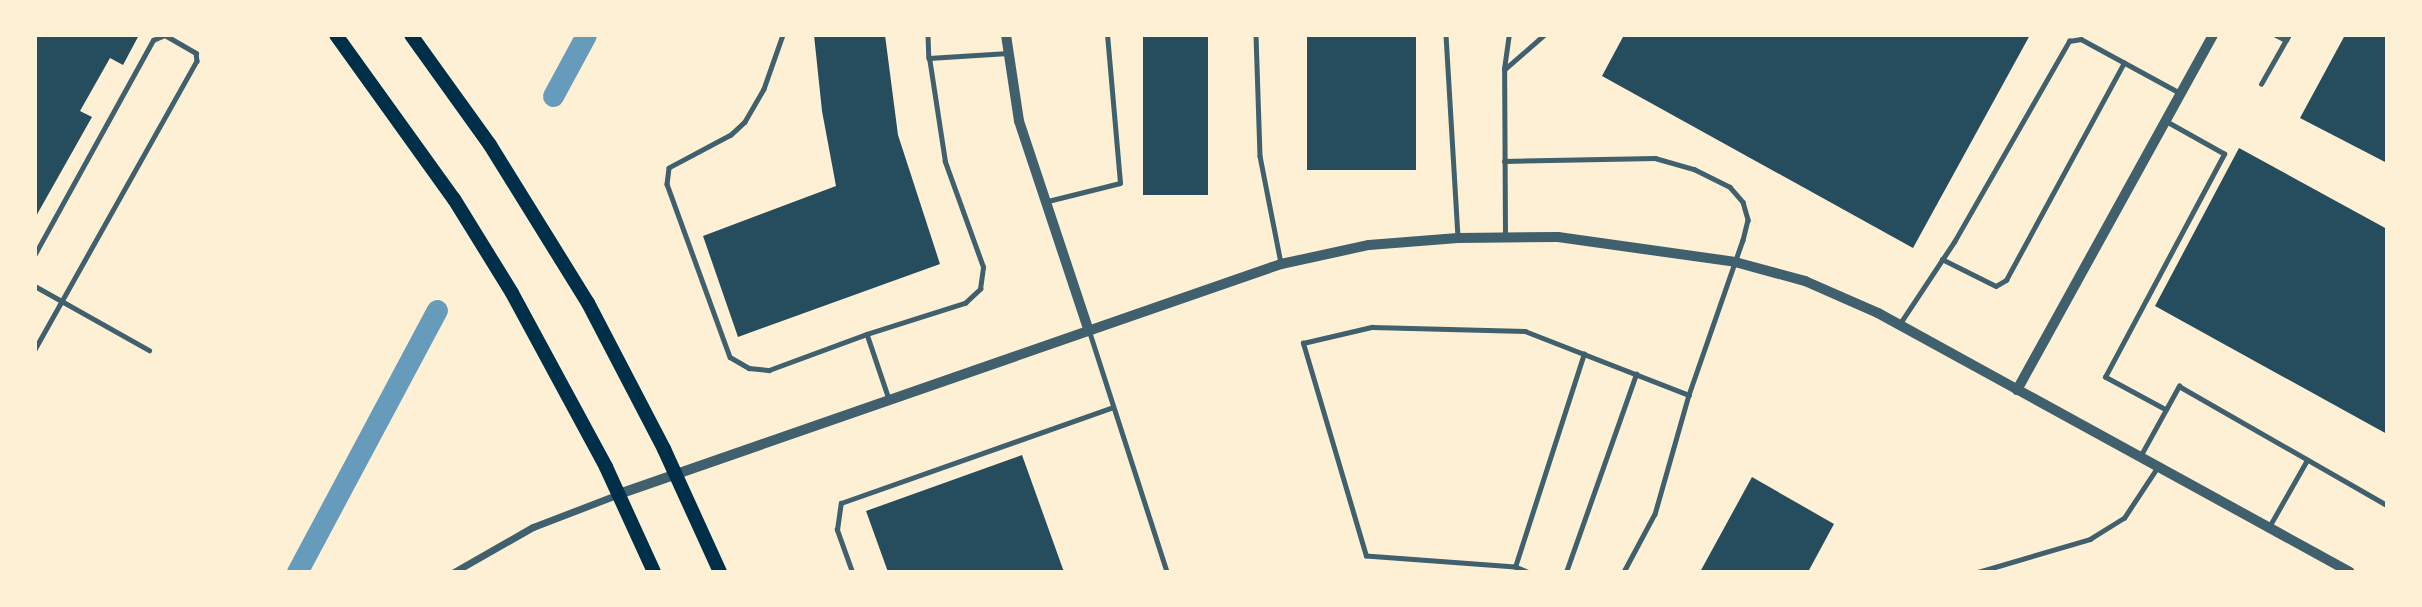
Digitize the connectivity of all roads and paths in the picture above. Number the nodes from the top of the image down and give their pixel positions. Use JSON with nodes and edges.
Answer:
{"nodes":[{"id":1,"x":335,"y":35,"type":"edge"},
{"id":2,"x":411,"y":35,"type":"edge"},
{"id":3,"x":783,"y":35,"type":"edge"},
{"id":4,"x":928,"y":35,"type":"edge"},
{"id":5,"x":1006,"y":35,"type":"edge"},
{"id":6,"x":1107,"y":35,"type":"edge"},
{"id":7,"x":1256,"y":35,"type":"edge"},
{"id":8,"x":1446,"y":35,"type":"edge"},
{"id":9,"x":1509,"y":35,"type":"edge"},
{"id":10,"x":1545,"y":35,"type":"edge"},
{"id":11,"x":2213,"y":35,"type":"edge"},
{"id":12,"x":2276,"y":35,"type":"edge"},
{"id":13,"x":2287,"y":37,"type":"edge"},
{"id":14,"x":1008,"y":53,"type":"junction"},
{"id":15,"x":929,"y":58,"type":"junction"},
{"id":16,"x":2124,"y":63,"type":"junction"},
{"id":17,"x":1504,"y":69,"type":"junction"},
{"id":18,"x":2261,"y":84,"type":"dead end"},
{"id":19,"x":2181,"y":93,"type":"junction"},
{"id":20,"x":2165,"y":122,"type":"junction"},
{"id":21,"x":1504,"y":161,"type":"junction"},
{"id":22,"x":1043,"y":202,"type":"junction"},
{"id":23,"x":1505,"y":236,"type":"junction"},
{"id":24,"x":1458,"y":238,"type":"junction"},
{"id":25,"x":35,"y":254,"type":"edge"},
{"id":26,"x":1942,"y":259,"type":"junction"},
{"id":27,"x":1735,"y":262,"type":"junction"},
{"id":28,"x":1281,"y":264,"type":"junction"},
{"id":29,"x":35,"y":286,"type":"edge"},
{"id":30,"x":60,"y":300,"type":"junction"},
{"id":31,"x":1899,"y":325,"type":"junction"},
{"id":32,"x":1088,"y":329,"type":"junction"},
{"id":33,"x":867,"y":334,"type":"junction"},
{"id":34,"x":149,"y":349,"type":"dead end"},
{"id":35,"x":35,"y":350,"type":"edge"},
{"id":36,"x":1584,"y":354,"type":"junction"},
{"id":37,"x":1636,"y":374,"type":"junction"},
{"id":38,"x":2017,"y":390,"type":"junction"},
{"id":39,"x":1689,"y":395,"type":"junction"},
{"id":40,"x":889,"y":400,"type":"junction"},
{"id":41,"x":1114,"y":407,"type":"junction"},
{"id":42,"x":2166,"y":410,"type":"junction"},
{"id":43,"x":2140,"y":457,"type":"junction"},
{"id":44,"x":2307,"y":460,"type":"junction"},
{"id":45,"x":2157,"y":467,"type":"junction"},
{"id":46,"x":677,"y":476,"type":"junction"},
{"id":47,"x":619,"y":494,"type":"junction"},
{"id":48,"x":2387,"y":505,"type":"edge"},
{"id":49,"x":2269,"y":528,"type":"junction"},
{"id":50,"x":1516,"y":567,"type":"junction"},
{"id":51,"x":454,"y":572,"type":"edge"},
{"id":52,"x":654,"y":572,"type":"edge"},
{"id":53,"x":720,"y":572,"type":"edge"},
{"id":54,"x":852,"y":572,"type":"edge"},
{"id":55,"x":1167,"y":572,"type":"edge"},
{"id":56,"x":1527,"y":572,"type":"edge"},
{"id":57,"x":1566,"y":572,"type":"edge"},
{"id":58,"x":1624,"y":572,"type":"edge"},
{"id":59,"x":1978,"y":572,"type":"edge"},
{"id":60,"x":2350,"y":572,"type":"edge"}],
"edges":[{"from":1,"to":47,"type":"highway"},
{"from":2,"to":46,"type":"highway"},
{"from":3,"to":33,"type":"lane"},
{"from":4,"to":15,"type":"lane"},
{"from":5,"to":14,"type":"street"},
{"from":6,"to":22,"type":"lane"},
{"from":7,"to":28,"type":"lane"},
{"from":8,"to":24,"type":"lane"},
{"from":9,"to":17,"type":"lane"},
{"from":10,"to":17,"type":"lane"},
{"from":11,"to":19,"type":"street"},
{"from":12,"to":13,"type":"lane"},
{"from":13,"to":18,"type":"lane"},
{"from":14,"to":15,"type":"lane"},
{"from":14,"to":22,"type":"street"},
{"from":15,"to":33,"type":"lane"},
{"from":16,"to":19,"type":"lane"},
{"from":16,"to":26,"type":"lane"},
{"from":16,"to":26,"type":"lane"},
{"from":17,"to":21,"type":"lane"},
{"from":19,"to":20,"type":"street"},
{"from":20,"to":38,"type":"street"},
{"from":20,"to":42,"type":"lane"},
{"from":21,"to":23,"type":"lane"},
{"from":21,"to":27,"type":"lane"},
{"from":22,"to":32,"type":"street"},
{"from":23,"to":24,"type":"street"},
{"from":23,"to":27,"type":"street"},
{"from":24,"to":28,"type":"street"},
{"from":25,"to":30,"type":"lane"},
{"from":26,"to":31,"type":"lane"},
{"from":27,"to":31,"type":"street"},
{"from":27,"to":39,"type":"lane"},
{"from":28,"to":32,"type":"street"},
{"from":29,"to":30,"type":"lane"},
{"from":30,"to":34,"type":"lane"},
{"from":30,"to":35,"type":"lane"},
{"from":31,"to":38,"type":"street"},
{"from":32,"to":40,"type":"street"},
{"from":32,"to":41,"type":"lane"},
{"from":33,"to":40,"type":"lane"},
{"from":36,"to":37,"type":"lane"},
{"from":36,"to":50,"type":"lane"},
{"from":36,"to":50,"type":"lane"},
{"from":37,"to":39,"type":"lane"},
{"from":37,"to":57,"type":"lane"},
{"from":38,"to":43,"type":"street"},
{"from":39,"to":58,"type":"lane"},
{"from":40,"to":46,"type":"street"},
{"from":41,"to":54,"type":"lane"},
{"from":41,"to":55,"type":"lane"},
{"from":42,"to":43,"type":"lane"},
{"from":42,"to":44,"type":"lane"},
{"from":43,"to":45,"type":"street"},
{"from":44,"to":48,"type":"lane"},
{"from":44,"to":49,"type":"lane"},
{"from":45,"to":49,"type":"street"},
{"from":45,"to":59,"type":"lane"},
{"from":46,"to":47,"type":"street"},
{"from":46,"to":53,"type":"highway"},
{"from":47,"to":51,"type":"street"},
{"from":47,"to":52,"type":"highway"},
{"from":49,"to":60,"type":"street"},
{"from":50,"to":56,"type":"lane"}]}
